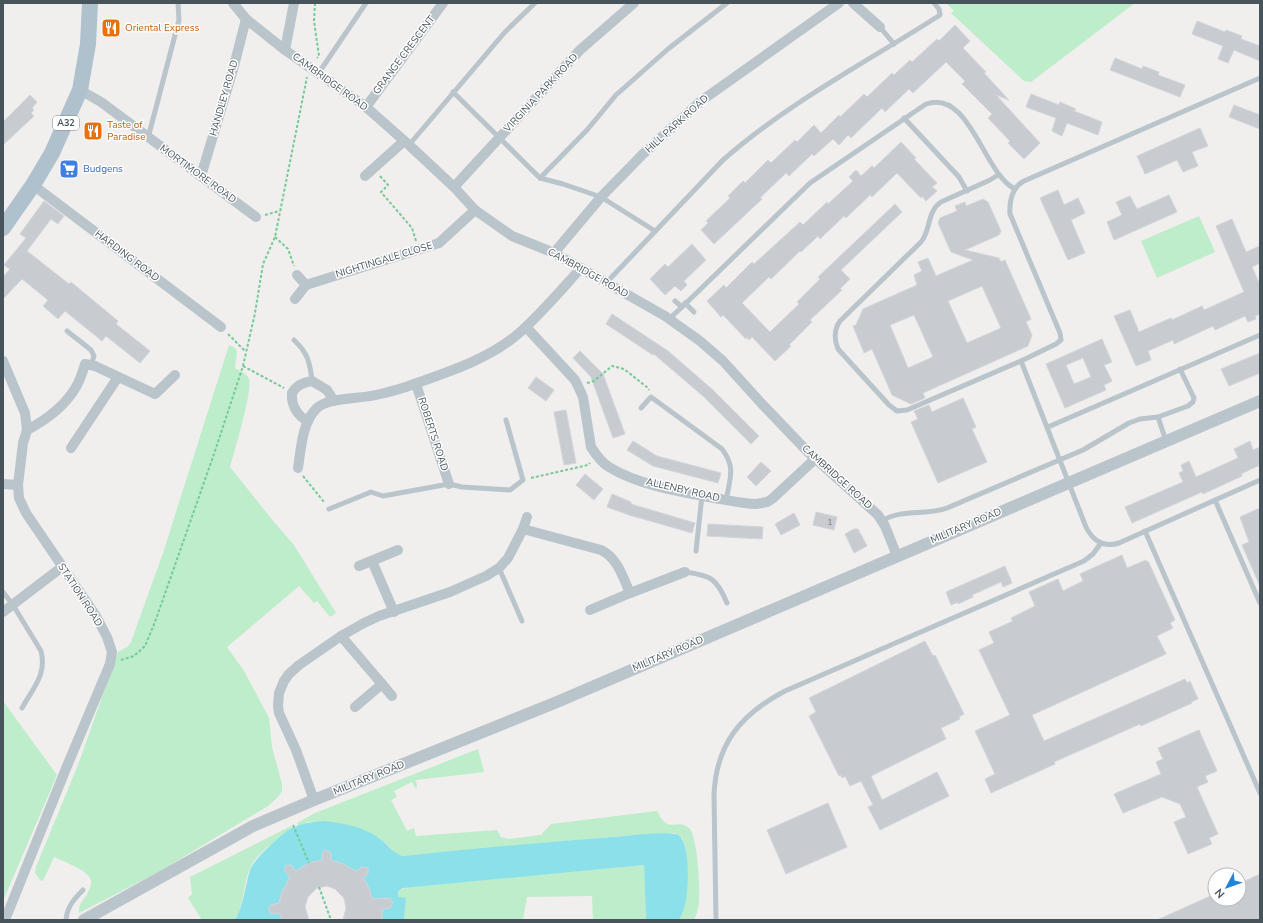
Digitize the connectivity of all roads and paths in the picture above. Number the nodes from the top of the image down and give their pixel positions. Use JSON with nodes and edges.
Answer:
{"nodes":[{"id":1,"x":90,"y":3,"type":"edge"},
{"id":2,"x":178,"y":3,"type":"edge"},
{"id":3,"x":233,"y":3,"type":"edge"},
{"id":4,"x":294,"y":3,"type":"edge"},
{"id":5,"x":315,"y":3,"type":"edge"},
{"id":6,"x":366,"y":3,"type":"edge"},
{"id":7,"x":443,"y":3,"type":"edge"},
{"id":8,"x":535,"y":3,"type":"edge"},
{"id":9,"x":634,"y":3,"type":"edge"},
{"id":10,"x":727,"y":3,"type":"edge"},
{"id":11,"x":839,"y":3,"type":"edge"},
{"id":12,"x":852,"y":3,"type":"edge"},
{"id":13,"x":934,"y":3,"type":"edge"},
{"id":14,"x":246,"y":19,"type":"junction"},
{"id":15,"x":880,"y":28,"type":"joint"},
{"id":16,"x":894,"y":44,"type":"junction"},
{"id":17,"x":286,"y":50,"type":"junction"},
{"id":18,"x":315,"y":71,"type":"junction"},
{"id":19,"x":1260,"y":78,"type":"edge"},
{"id":20,"x":80,"y":90,"type":"junction"},
{"id":21,"x":453,"y":92,"type":"junction"},
{"id":22,"x":366,"y":107,"type":"junction"},
{"id":23,"x":904,"y":118,"type":"junction"},
{"id":24,"x":148,"y":138,"type":"junction"},
{"id":25,"x":500,"y":138,"type":"junction"},
{"id":26,"x":406,"y":143,"type":"junction"},
{"id":27,"x":374,"y":168,"type":"junction"},
{"id":28,"x":998,"y":175,"type":"junction"},
{"id":29,"x":201,"y":176,"type":"junction"},
{"id":30,"x":365,"y":176,"type":"dead end"},
{"id":31,"x":540,"y":178,"type":"junction"},
{"id":32,"x":33,"y":185,"type":"junction"},
{"id":33,"x":454,"y":188,"type":"junction"},
{"id":34,"x":1015,"y":189,"type":"junction"},
{"id":35,"x":967,"y":191,"type":"junction"},
{"id":36,"x":601,"y":197,"type":"junction"},
{"id":37,"x":475,"y":210,"type":"junction"},
{"id":38,"x":279,"y":212,"type":"junction"},
{"id":39,"x":256,"y":217,"type":"joint"},
{"id":40,"x":3,"y":228,"type":"edge"},
{"id":41,"x":655,"y":231,"type":"junction"},
{"id":42,"x":275,"y":237,"type":"junction"},
{"id":43,"x":418,"y":249,"type":"junction"},
{"id":44,"x":554,"y":253,"type":"junction"},
{"id":45,"x":581,"y":268,"type":"junction"},
{"id":46,"x":297,"y":275,"type":"joint"},
{"id":47,"x":606,"y":283,"type":"junction"},
{"id":48,"x":306,"y":285,"type":"junction"},
{"id":49,"x":295,"y":298,"type":"dead end"},
{"id":50,"x":676,"y":301,"type":"dead end"},
{"id":51,"x":683,"y":305,"type":"junction"},
{"id":52,"x":694,"y":312,"type":"dead end"},
{"id":53,"x":670,"y":319,"type":"junction"},
{"id":54,"x":221,"y":327,"type":"joint"},
{"id":55,"x":526,"y":327,"type":"junction"},
{"id":56,"x":67,"y":330,"type":"dead end"},
{"id":57,"x":1260,"y":335,"type":"edge"},
{"id":58,"x":294,"y":340,"type":"dead end"},
{"id":59,"x":245,"y":351,"type":"junction"},
{"id":60,"x":3,"y":361,"type":"edge"},
{"id":61,"x":1021,"y":361,"type":"junction"},
{"id":62,"x":91,"y":365,"type":"junction"},
{"id":63,"x":242,"y":366,"type":"junction"},
{"id":64,"x":1180,"y":369,"type":"junction"},
{"id":65,"x":175,"y":375,"type":"dead end"},
{"id":66,"x":118,"y":377,"type":"junction"},
{"id":67,"x":312,"y":381,"type":"junction"},
{"id":68,"x":416,"y":384,"type":"junction"},
{"id":69,"x":578,"y":386,"type":"junction"},
{"id":70,"x":292,"y":393,"type":"junction"},
{"id":71,"x":651,"y":397,"type":"junction"},
{"id":72,"x":334,"y":401,"type":"junction"},
{"id":73,"x":1260,"y":401,"type":"edge"},
{"id":74,"x":641,"y":408,"type":"dead end"},
{"id":75,"x":1158,"y":418,"type":"junction"},
{"id":76,"x":506,"y":420,"type":"dead end"},
{"id":77,"x":308,"y":421,"type":"junction"},
{"id":78,"x":1048,"y":427,"type":"junction"},
{"id":79,"x":26,"y":430,"type":"junction"},
{"id":80,"x":1166,"y":441,"type":"junction"},
{"id":81,"x":71,"y":448,"type":"dead end"},
{"id":82,"x":598,"y":457,"type":"junction"},
{"id":83,"x":815,"y":459,"type":"junction"},
{"id":84,"x":1061,"y":460,"type":"junction"},
{"id":85,"x":298,"y":468,"type":"joint"},
{"id":86,"x":523,"y":480,"type":"junction"},
{"id":87,"x":1260,"y":480,"type":"edge"},
{"id":88,"x":1068,"y":483,"type":"junction"},
{"id":89,"x":3,"y":484,"type":"edge"},
{"id":90,"x":18,"y":484,"type":"junction"},
{"id":91,"x":449,"y":484,"type":"junction"},
{"id":92,"x":702,"y":496,"type":"junction"},
{"id":93,"x":726,"y":500,"type":"junction"},
{"id":94,"x":1215,"y":500,"type":"junction"},
{"id":95,"x":329,"y":509,"type":"joint"},
{"id":96,"x":527,"y":517,"type":"dead end"},
{"id":97,"x":882,"y":521,"type":"junction"},
{"id":98,"x":523,"y":529,"type":"junction"},
{"id":99,"x":1146,"y":531,"type":"junction"},
{"id":100,"x":1101,"y":543,"type":"junction"},
{"id":101,"x":398,"y":550,"type":"dead end"},
{"id":102,"x":696,"y":551,"type":"dead end"},
{"id":103,"x":897,"y":556,"type":"junction"},
{"id":104,"x":372,"y":560,"type":"junction"},
{"id":105,"x":358,"y":566,"type":"dead end"},
{"id":106,"x":62,"y":567,"type":"junction"},
{"id":107,"x":499,"y":568,"type":"junction"},
{"id":108,"x":685,"y":572,"type":"joint"},
{"id":109,"x":3,"y":592,"type":"edge"},
{"id":110,"x":630,"y":594,"type":"junction"},
{"id":111,"x":727,"y":603,"type":"dead end"},
{"id":112,"x":1260,"y":603,"type":"edge"},
{"id":113,"x":13,"y":605,"type":"junction"},
{"id":114,"x":590,"y":610,"type":"dead end"},
{"id":115,"x":3,"y":612,"type":"edge"},
{"id":116,"x":394,"y":612,"type":"junction"},
{"id":117,"x":522,"y":621,"type":"dead end"},
{"id":118,"x":341,"y":636,"type":"junction"},
{"id":119,"x":110,"y":664,"type":"junction"},
{"id":120,"x":382,"y":684,"type":"junction"},
{"id":121,"x":392,"y":696,"type":"dead end"},
{"id":122,"x":355,"y":706,"type":"dead end"},
{"id":123,"x":22,"y":708,"type":"dead end"},
{"id":124,"x":1260,"y":793,"type":"edge"},
{"id":125,"x":314,"y":800,"type":"junction"},
{"id":126,"x":293,"y":825,"type":"dead end"},
{"id":127,"x":309,"y":863,"type":"dead end"},
{"id":128,"x":319,"y":888,"type":"dead end"},
{"id":129,"x":83,"y":890,"type":"dead end"},
{"id":130,"x":5,"y":920,"type":"edge"},
{"id":131,"x":66,"y":920,"type":"edge"},
{"id":132,"x":84,"y":920,"type":"edge"},
{"id":133,"x":332,"y":920,"type":"edge"},
{"id":134,"x":716,"y":920,"type":"edge"}],
"edges":[{"from":1,"to":20,"type":"main road","number":"A32"},
{"from":2,"to":24,"type":"lane"},
{"from":3,"to":14,"type":"street","name":"CAMBRIDGE ROAD"},
{"from":4,"to":17,"type":"street"},
{"from":5,"to":18,"type":"path"},
{"from":6,"to":18,"type":"lane"},
{"from":7,"to":22,"type":"street","name":"GRANGE CRESCENT"},
{"from":8,"to":21,"type":"lane"},
{"from":9,"to":25,"type":"street","name":"VIRGINIA PARK ROAD"},
{"from":10,"to":31,"type":"lane"},
{"from":11,"to":36,"type":"street","name":"HILL PARK ROAD"},
{"from":12,"to":15,"type":"street"},
{"from":13,"to":16,"type":"lane"},
{"from":14,"to":17,"type":"street","name":"CAMBRIDGE ROAD"},
{"from":14,"to":29,"type":"street","name":"HANDLEY ROAD"},
{"from":15,"to":16,"type":"lane"},
{"from":16,"to":41,"type":"lane"},
{"from":17,"to":18,"type":"street","name":"CAMBRIDGE ROAD"},
{"from":18,"to":22,"type":"street","name":"CAMBRIDGE ROAD"},
{"from":18,"to":38,"type":"path"},
{"from":19,"to":34,"type":"lane"},
{"from":20,"to":24,"type":"street","name":"MORTIMORE ROAD"},
{"from":20,"to":32,"type":"main road","number":"A32"},
{"from":21,"to":25,"type":"lane"},
{"from":21,"to":26,"type":"lane"},
{"from":22,"to":26,"type":"street","name":"CAMBRIDGE ROAD"},
{"from":23,"to":28,"type":"lane"},
{"from":23,"to":35,"type":"lane"},
{"from":23,"to":51,"type":"lane"},
{"from":24,"to":29,"type":"street","name":"MORTIMORE ROAD"},
{"from":25,"to":31,"type":"lane"},
{"from":25,"to":33,"type":"street","name":"VIRGINIA PARK ROAD"},
{"from":26,"to":27,"type":"street"},
{"from":26,"to":33,"type":"street","name":"CAMBRIDGE ROAD"},
{"from":27,"to":30,"type":"street"},
{"from":27,"to":43,"type":"path"},
{"from":28,"to":34,"type":"lane"},
{"from":28,"to":35,"type":"lane"},
{"from":29,"to":39,"type":"street","name":"MORTIMORE ROAD"},
{"from":31,"to":36,"type":"lane"},
{"from":32,"to":40,"type":"main road","number":"A32"},
{"from":32,"to":54,"type":"street","name":"HARDING ROAD"},
{"from":33,"to":37,"type":"street","name":"CAMBRIDGE ROAD"},
{"from":34,"to":61,"type":"lane"},
{"from":35,"to":61,"type":"lane"},
{"from":36,"to":41,"type":"lane"},
{"from":36,"to":44,"type":"street","name":"HILL PARK ROAD"},
{"from":37,"to":43,"type":"street","name":"NIGHTINGALE CLOSE"},
{"from":37,"to":44,"type":"street","name":"CAMBRIDGE ROAD"},
{"from":38,"to":39,"type":"path"},
{"from":38,"to":42,"type":"path"},
{"from":41,"to":47,"type":"lane"},
{"from":42,"to":46,"type":"path"},
{"from":42,"to":59,"type":"path"},
{"from":43,"to":48,"type":"street","name":"NIGHTINGALE CLOSE"},
{"from":44,"to":45,"type":"street","name":"CAMBRIDGE ROAD"},
{"from":45,"to":47,"type":"street","name":"CAMBRIDGE ROAD"},
{"from":45,"to":55,"type":"street"},
{"from":46,"to":48,"type":"street"},
{"from":47,"to":53,"type":"street","name":"CAMBRIDGE ROAD"},
{"from":48,"to":49,"type":"street"},
{"from":50,"to":51,"type":"lane"},
{"from":51,"to":52,"type":"lane"},
{"from":51,"to":53,"type":"lane"},
{"from":53,"to":83,"type":"street","name":"CAMBRIDGE ROAD"},
{"from":54,"to":59,"type":"path"},
{"from":55,"to":68,"type":"street"},
{"from":55,"to":69,"type":"street","name":"ALLENBY ROAD"},
{"from":56,"to":62,"type":"lane"},
{"from":57,"to":64,"type":"lane"},
{"from":58,"to":67,"type":"lane"},
{"from":59,"to":63,"type":"path"},
{"from":60,"to":79,"type":"street","name":"STATION ROAD"},
{"from":61,"to":78,"type":"lane"},
{"from":62,"to":66,"type":"street"},
{"from":62,"to":79,"type":"street"},
{"from":63,"to":70,"type":"path"},
{"from":63,"to":119,"type":"path"},
{"from":64,"to":75,"type":"lane"},
{"from":64,"to":78,"type":"lane"},
{"from":65,"to":66,"type":"street"},
{"from":66,"to":81,"type":"street"},
{"from":67,"to":70,"type":"street"},
{"from":67,"to":72,"type":"street"},
{"from":68,"to":72,"type":"street"},
{"from":68,"to":91,"type":"street","name":"ROBERTS ROAD"},
{"from":69,"to":71,"type":"path"},
{"from":69,"to":82,"type":"street","name":"ALLENBY ROAD"},
{"from":70,"to":77,"type":"street"},
{"from":71,"to":74,"type":"lane"},
{"from":71,"to":93,"type":"lane"},
{"from":72,"to":77,"type":"street"},
{"from":73,"to":80,"type":"street","name":"MILITARY ROAD"},
{"from":75,"to":80,"type":"lane"},
{"from":75,"to":84,"type":"lane"},
{"from":76,"to":86,"type":"lane"},
{"from":77,"to":85,"type":"street"},
{"from":78,"to":84,"type":"lane"},
{"from":79,"to":90,"type":"street","name":"STATION ROAD"},
{"from":80,"to":88,"type":"street","name":"MILITARY ROAD"},
{"from":82,"to":86,"type":"path"},
{"from":82,"to":92,"type":"street","name":"ALLENBY ROAD"},
{"from":83,"to":93,"type":"street","name":"ALLENBY ROAD"},
{"from":83,"to":97,"type":"street","name":"CAMBRIDGE ROAD"},
{"from":84,"to":88,"type":"lane"},
{"from":84,"to":97,"type":"lane"},
{"from":85,"to":95,"type":"path"},
{"from":86,"to":91,"type":"lane"},
{"from":87,"to":94,"type":"lane"},
{"from":88,"to":100,"type":"lane"},
{"from":88,"to":103,"type":"street","name":"MILITARY ROAD"},
{"from":89,"to":90,"type":"street"},
{"from":90,"to":106,"type":"street","name":"STATION ROAD"},
{"from":91,"to":95,"type":"lane"},
{"from":92,"to":93,"type":"street","name":"ALLENBY ROAD"},
{"from":92,"to":102,"type":"lane"},
{"from":94,"to":99,"type":"lane"},
{"from":94,"to":112,"type":"lane"},
{"from":96,"to":98,"type":"street"},
{"from":97,"to":103,"type":"street","name":"CAMBRIDGE ROAD"},
{"from":98,"to":107,"type":"street"},
{"from":98,"to":110,"type":"street"},
{"from":99,"to":100,"type":"lane"},
{"from":99,"to":124,"type":"lane"},
{"from":100,"to":134,"type":"lane"},
{"from":101,"to":104,"type":"street"},
{"from":103,"to":125,"type":"street","name":"MILITARY ROAD"},
{"from":104,"to":105,"type":"street"},
{"from":104,"to":116,"type":"street"},
{"from":106,"to":113,"type":"street"},
{"from":106,"to":119,"type":"street","name":"STATION ROAD"},
{"from":107,"to":116,"type":"street"},
{"from":107,"to":117,"type":"lane"},
{"from":108,"to":110,"type":"street"},
{"from":108,"to":111,"type":"lane"},
{"from":109,"to":113,"type":"lane"},
{"from":110,"to":114,"type":"street"},
{"from":113,"to":115,"type":"street"},
{"from":113,"to":123,"type":"lane"},
{"from":116,"to":118,"type":"street"},
{"from":118,"to":120,"type":"street"},
{"from":118,"to":125,"type":"street"},
{"from":119,"to":130,"type":"street","name":"STATION ROAD"},
{"from":120,"to":121,"type":"street"},
{"from":120,"to":122,"type":"street"},
{"from":125,"to":132,"type":"street","name":"MILITARY ROAD"},
{"from":126,"to":127,"type":"path"},
{"from":128,"to":133,"type":"path"},
{"from":129,"to":131,"type":"lane"}]}
